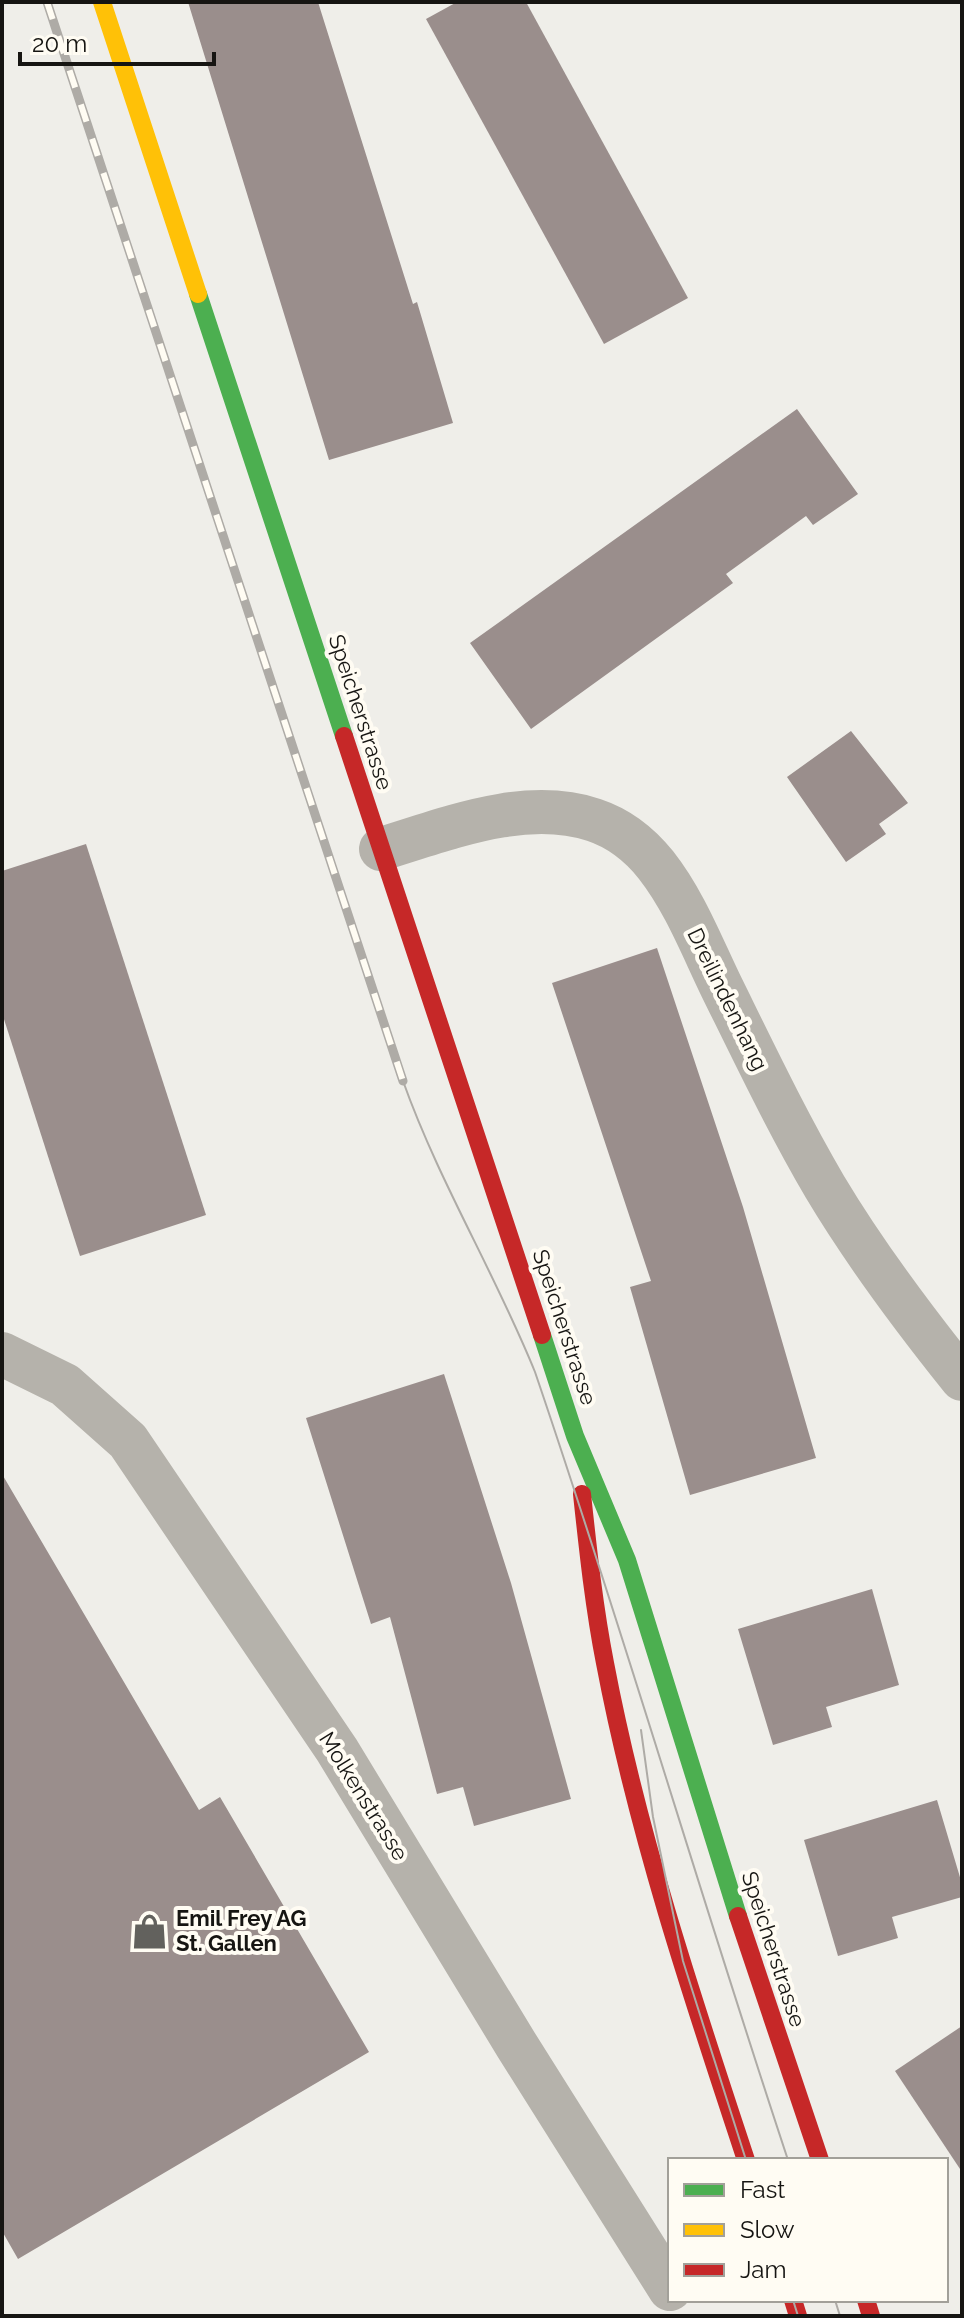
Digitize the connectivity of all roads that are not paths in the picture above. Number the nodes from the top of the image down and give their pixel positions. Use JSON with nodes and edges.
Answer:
{"nodes":[{"id":1,"x":102,"y":2,"type":"edge"},
{"id":2,"x":381,"y":849,"type":"junction"},
{"id":3,"x":2,"y":1354,"type":"edge"},
{"id":4,"x":962,"y":1379,"type":"edge"},
{"id":5,"x":575,"y":1436,"type":"junction"},
{"id":6,"x":745,"y":2158,"type":"edge"},
{"id":7,"x":819,"y":2158,"type":"edge"},
{"id":8,"x":668,"y":2286,"type":"edge"}],
"edges":[{"from":1,"to":2,"type":"main road","name":"Speicherstrasse"},
{"from":2,"to":4,"type":"street","name":"Dreilindenhang"},
{"from":2,"to":5,"type":"main road","name":"Speicherstrasse"},
{"from":3,"to":8,"type":"street","name":"Molkenstrasse"},
{"from":5,"to":6,"type":"main road","name":"Speicherstrasse"},
{"from":5,"to":7,"type":"main road","name":"Speicherstrasse"}]}
